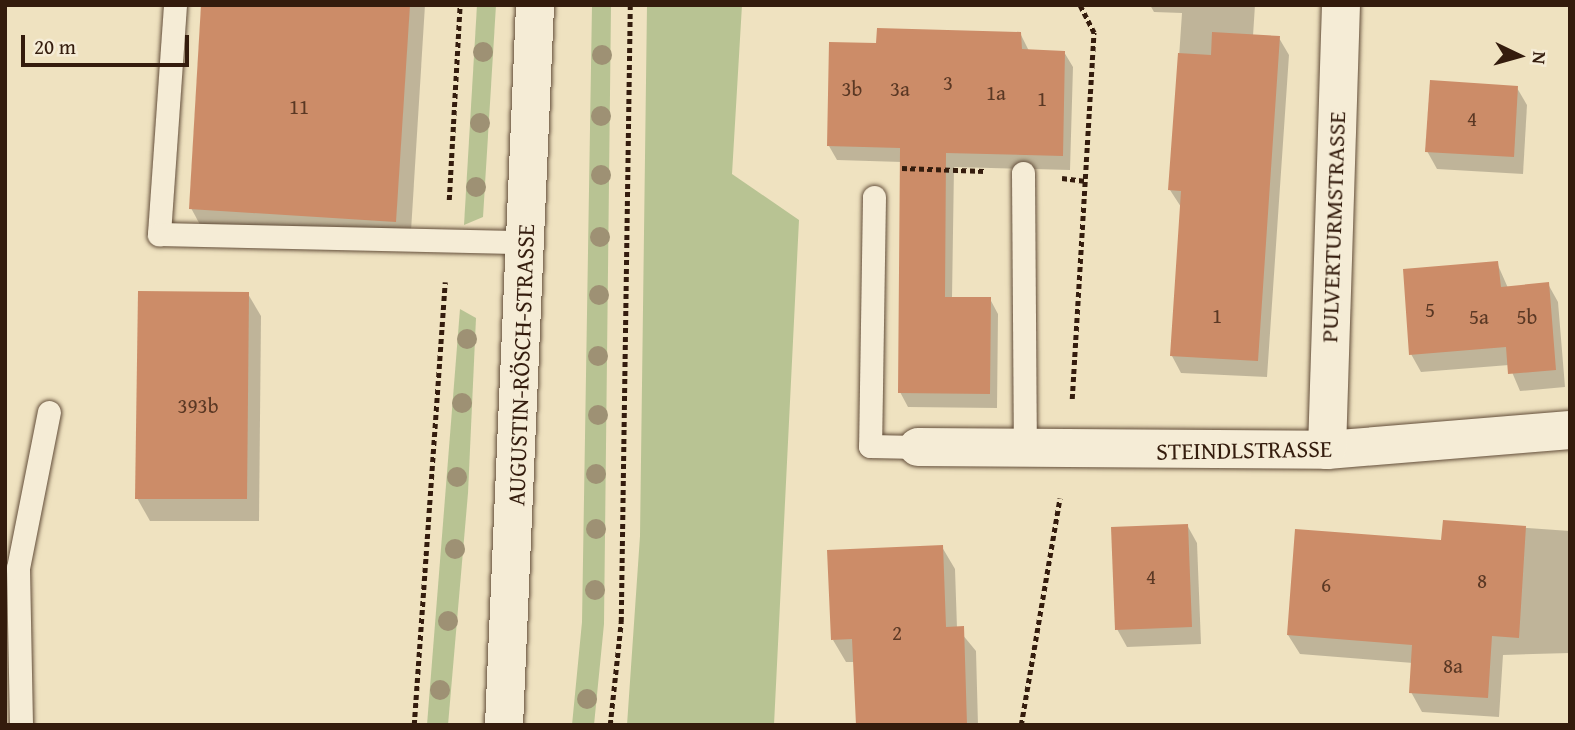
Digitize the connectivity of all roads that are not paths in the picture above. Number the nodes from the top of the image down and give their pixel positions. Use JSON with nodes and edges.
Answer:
{"nodes":[{"id":1,"x":175,"y":5,"type":"edge"},
{"id":2,"x":535,"y":5,"type":"edge"},
{"id":3,"x":1341,"y":5,"type":"edge"},
{"id":4,"x":1023,"y":173,"type":"road end"},
{"id":5,"x":874,"y":197,"type":"dead end"},
{"id":6,"x":525,"y":242,"type":"junction"},
{"id":7,"x":49,"y":412,"type":"dead end"},
{"id":8,"x":1570,"y":430,"type":"edge"},
{"id":9,"x":918,"y":447,"type":"joint"},
{"id":10,"x":1327,"y":450,"type":"junction"},
{"id":11,"x":1025,"y":451,"type":"junction"},
{"id":12,"x":12,"y":563,"type":"edge"},
{"id":13,"x":16,"y":723,"type":"edge"},
{"id":14,"x":504,"y":725,"type":"edge"}],
"edges":[{"from":1,"to":6,"type":"lane"},
{"from":2,"to":6,"type":"street","name":"AUGUSTIN-RÖSCH-STRASSE"},
{"from":3,"to":10,"type":"street","name":"PULVERTURMSTRASSE"},
{"from":4,"to":11,"type":"lane"},
{"from":5,"to":9,"type":"lane"},
{"from":6,"to":14,"type":"street","name":"AUGUSTIN-RÖSCH-STRASSE"},
{"from":7,"to":12,"type":"lane"},
{"from":8,"to":10,"type":"street","name":"STEINDLSTRASSE"},
{"from":9,"to":11,"type":"street","name":"STEINDLSTRASSE"},
{"from":10,"to":11,"type":"street","name":"STEINDLSTRASSE"},
{"from":12,"to":13,"type":"lane"}]}
